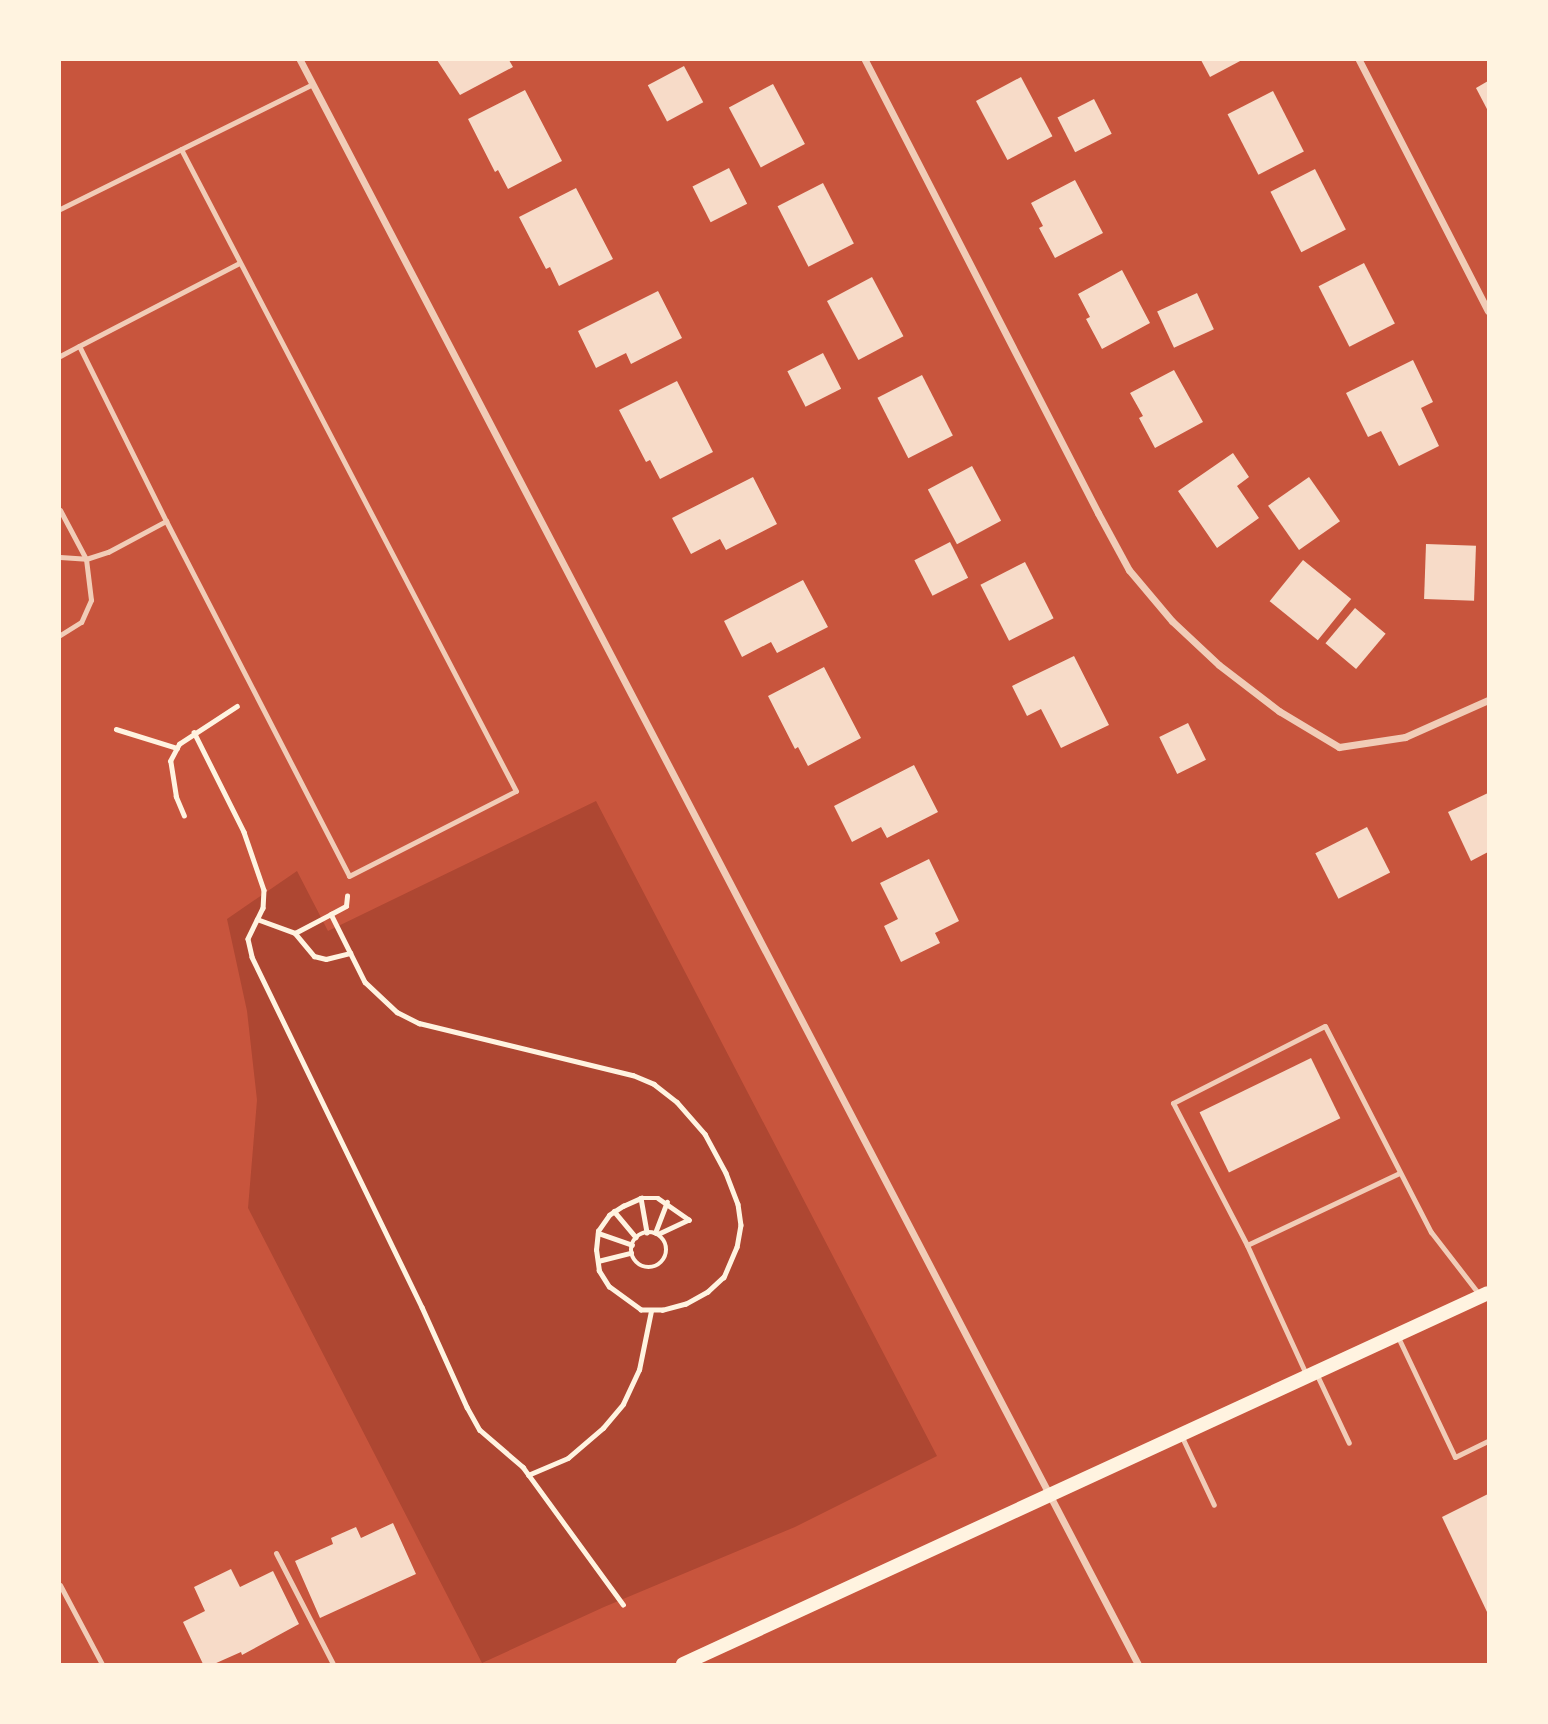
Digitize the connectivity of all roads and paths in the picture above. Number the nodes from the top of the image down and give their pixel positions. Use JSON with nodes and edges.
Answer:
{"nodes":[{"id":1,"x":300,"y":60,"type":"edge"},
{"id":2,"x":864,"y":60,"type":"edge"},
{"id":3,"x":1359,"y":60,"type":"edge"},
{"id":4,"x":313,"y":84,"type":"junction"},
{"id":5,"x":181,"y":149,"type":"junction"},
{"id":6,"x":60,"y":209,"type":"edge"},
{"id":7,"x":239,"y":263,"type":"junction"},
{"id":8,"x":1489,"y":311,"type":"edge"},
{"id":9,"x":79,"y":346,"type":"junction"},
{"id":10,"x":60,"y":356,"type":"edge"},
{"id":11,"x":60,"y":510,"type":"edge"},
{"id":12,"x":166,"y":521,"type":"junction"},
{"id":13,"x":60,"y":557,"type":"edge"},
{"id":14,"x":86,"y":559,"type":"junction"},
{"id":15,"x":60,"y":635,"type":"edge"},
{"id":16,"x":256,"y":695,"type":"junction"},
{"id":17,"x":1489,"y":700,"type":"edge"},
{"id":18,"x":116,"y":729,"type":"dead end"},
{"id":19,"x":194,"y":732,"type":"junction"},
{"id":20,"x":177,"y":748,"type":"junction"},
{"id":21,"x":184,"y":816,"type":"dead end"},
{"id":22,"x":257,"y":919,"type":"junction"},
{"id":23,"x":295,"y":933,"type":"junction"},
{"id":24,"x":350,"y":953,"type":"junction"},
{"id":25,"x":1399,"y":1173,"type":"junction"},
{"id":26,"x":641,"y":1198,"type":"junction"},
{"id":27,"x":667,"y":1202,"type":"junction"},
{"id":28,"x":614,"y":1211,"type":"junction"},
{"id":29,"x":647,"y":1232,"type":"junction"},
{"id":30,"x":598,"y":1233,"type":"junction"},
{"id":31,"x":657,"y":1233,"type":"junction"},
{"id":32,"x":636,"y":1237,"type":"junction"},
{"id":33,"x":632,"y":1245,"type":"junction"},
{"id":34,"x":1247,"y":1245,"type":"junction"},
{"id":35,"x":631,"y":1253,"type":"junction"},
{"id":36,"x":598,"y":1261,"type":"junction"},
{"id":37,"x":1485,"y":1295,"type":"edge"},
{"id":38,"x":651,"y":1310,"type":"junction"},
{"id":39,"x":1397,"y":1335,"type":"junction"},
{"id":40,"x":1312,"y":1375,"type":"junction"},
{"id":41,"x":1181,"y":1434,"type":"junction"},
{"id":42,"x":1489,"y":1441,"type":"edge"},
{"id":43,"x":1349,"y":1443,"type":"dead end"},
{"id":44,"x":528,"y":1475,"type":"junction"},
{"id":45,"x":1048,"y":1494,"type":"junction"},
{"id":46,"x":1214,"y":1505,"type":"dead end"},
{"id":47,"x":276,"y":1553,"type":"dead end"},
{"id":48,"x":60,"y":1585,"type":"edge"},
{"id":49,"x":623,"y":1604,"type":"dead end"},
{"id":50,"x":102,"y":1664,"type":"edge"},
{"id":51,"x":333,"y":1664,"type":"edge"},
{"id":52,"x":683,"y":1664,"type":"edge"},
{"id":53,"x":1138,"y":1664,"type":"edge"}],
"edges":[{"from":1,"to":4,"type":"street"},
{"from":2,"to":17,"type":"street"},
{"from":3,"to":8,"type":"street"},
{"from":4,"to":5,"type":"lane"},
{"from":4,"to":45,"type":"street"},
{"from":5,"to":6,"type":"lane"},
{"from":5,"to":7,"type":"lane"},
{"from":7,"to":9,"type":"lane"},
{"from":7,"to":16,"type":"lane"},
{"from":9,"to":10,"type":"lane"},
{"from":9,"to":12,"type":"lane"},
{"from":11,"to":14,"type":"lane"},
{"from":12,"to":14,"type":"lane"},
{"from":12,"to":16,"type":"lane"},
{"from":13,"to":14,"type":"lane"},
{"from":14,"to":15,"type":"lane"},
{"from":16,"to":19,"type":"path"},
{"from":18,"to":20,"type":"path"},
{"from":19,"to":20,"type":"path"},
{"from":19,"to":22,"type":"path"},
{"from":20,"to":21,"type":"path"},
{"from":22,"to":23,"type":"path"},
{"from":22,"to":44,"type":"path"},
{"from":23,"to":24,"type":"path"},
{"from":23,"to":24,"type":"path"},
{"from":24,"to":38,"type":"path"},
{"from":25,"to":34,"type":"lane"},
{"from":25,"to":34,"type":"lane"},
{"from":25,"to":37,"type":"lane"},
{"from":26,"to":27,"type":"path"},
{"from":26,"to":28,"type":"path"},
{"from":26,"to":29,"type":"path"},
{"from":27,"to":31,"type":"path"},
{"from":27,"to":31,"type":"path"},
{"from":28,"to":30,"type":"path"},
{"from":28,"to":32,"type":"path"},
{"from":29,"to":31,"type":"path"},
{"from":29,"to":32,"type":"path"},
{"from":30,"to":33,"type":"path"},
{"from":30,"to":36,"type":"path"},
{"from":31,"to":35,"type":"path"},
{"from":32,"to":33,"type":"path"},
{"from":33,"to":35,"type":"path"},
{"from":34,"to":40,"type":"lane"},
{"from":35,"to":36,"type":"path"},
{"from":36,"to":38,"type":"path"},
{"from":37,"to":39,"type":"main road"},
{"from":38,"to":44,"type":"path"},
{"from":39,"to":40,"type":"main road"},
{"from":39,"to":42,"type":"lane"},
{"from":40,"to":41,"type":"main road"},
{"from":40,"to":43,"type":"lane"},
{"from":41,"to":45,"type":"main road"},
{"from":41,"to":46,"type":"lane"},
{"from":44,"to":49,"type":"path"},
{"from":45,"to":52,"type":"main road"},
{"from":45,"to":53,"type":"street"},
{"from":47,"to":51,"type":"lane"},
{"from":48,"to":50,"type":"lane"}]}
